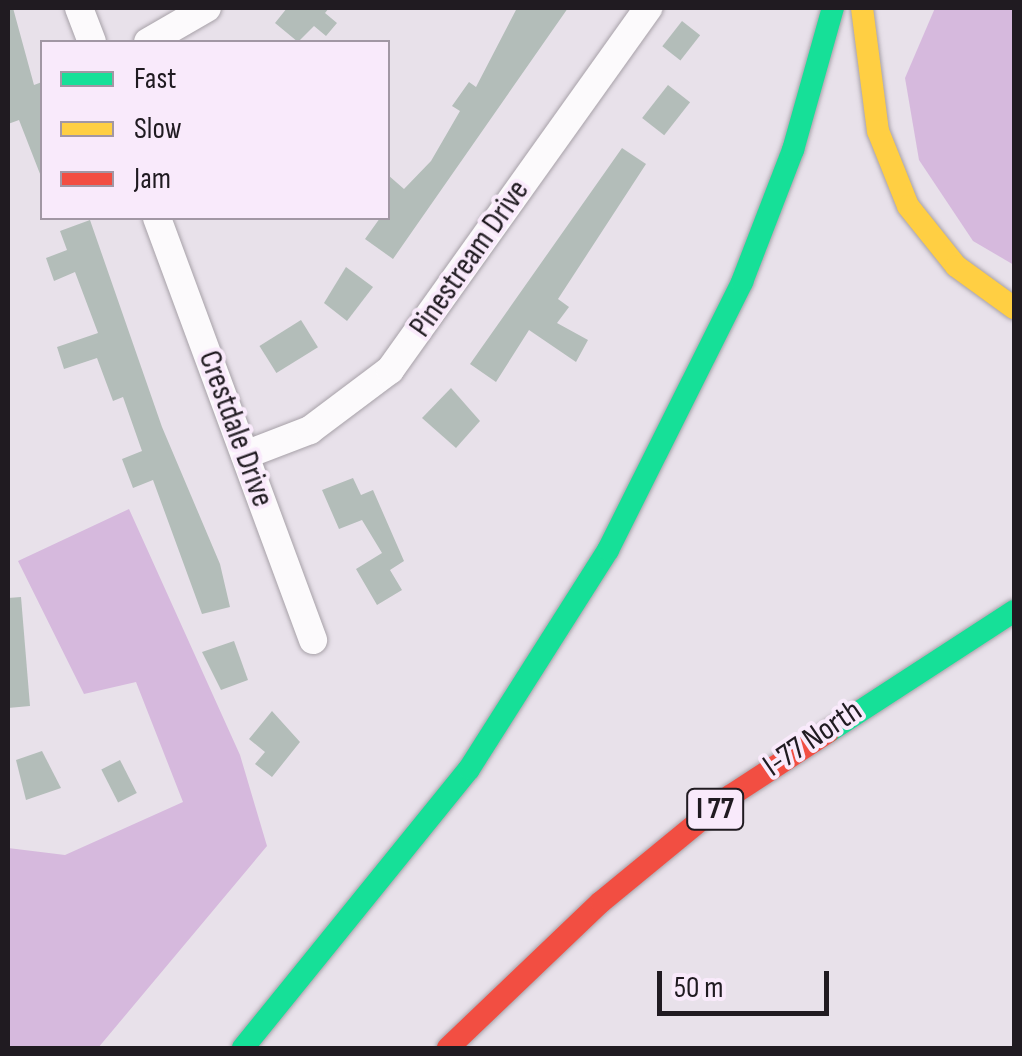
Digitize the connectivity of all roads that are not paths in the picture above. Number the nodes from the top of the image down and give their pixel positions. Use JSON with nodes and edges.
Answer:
{"nodes":[{"id":1,"x":79,"y":8,"type":"edge"},
{"id":2,"x":207,"y":8,"type":"edge"},
{"id":3,"x":648,"y":8,"type":"edge"},
{"id":4,"x":832,"y":8,"type":"edge"},
{"id":5,"x":862,"y":8,"type":"edge"},
{"id":6,"x":91,"y":40,"type":"edge"},
{"id":7,"x":151,"y":40,"type":"edge"},
{"id":8,"x":158,"y":220,"type":"edge"},
{"id":9,"x":1014,"y":308,"type":"edge"},
{"id":10,"x":245,"y":455,"type":"junction"},
{"id":11,"x":1014,"y":611,"type":"edge"},
{"id":12,"x":313,"y":640,"type":"dead end"},
{"id":13,"x":242,"y":1048,"type":"edge"},
{"id":14,"x":448,"y":1048,"type":"edge"}],
"edges":[{"from":1,"to":6,"type":"street"},
{"from":2,"to":7,"type":"street"},
{"from":3,"to":10,"type":"street","name":"Pinestream Drive"},
{"from":4,"to":13,"type":"highway"},
{"from":5,"to":9,"type":"highway"},
{"from":8,"to":10,"type":"street","name":"Crestdale Drive"},
{"from":10,"to":12,"type":"street","name":"Crestdale Drive"},
{"from":11,"to":14,"type":"highway","name":"I-77 North","number":"I 77"}]}
